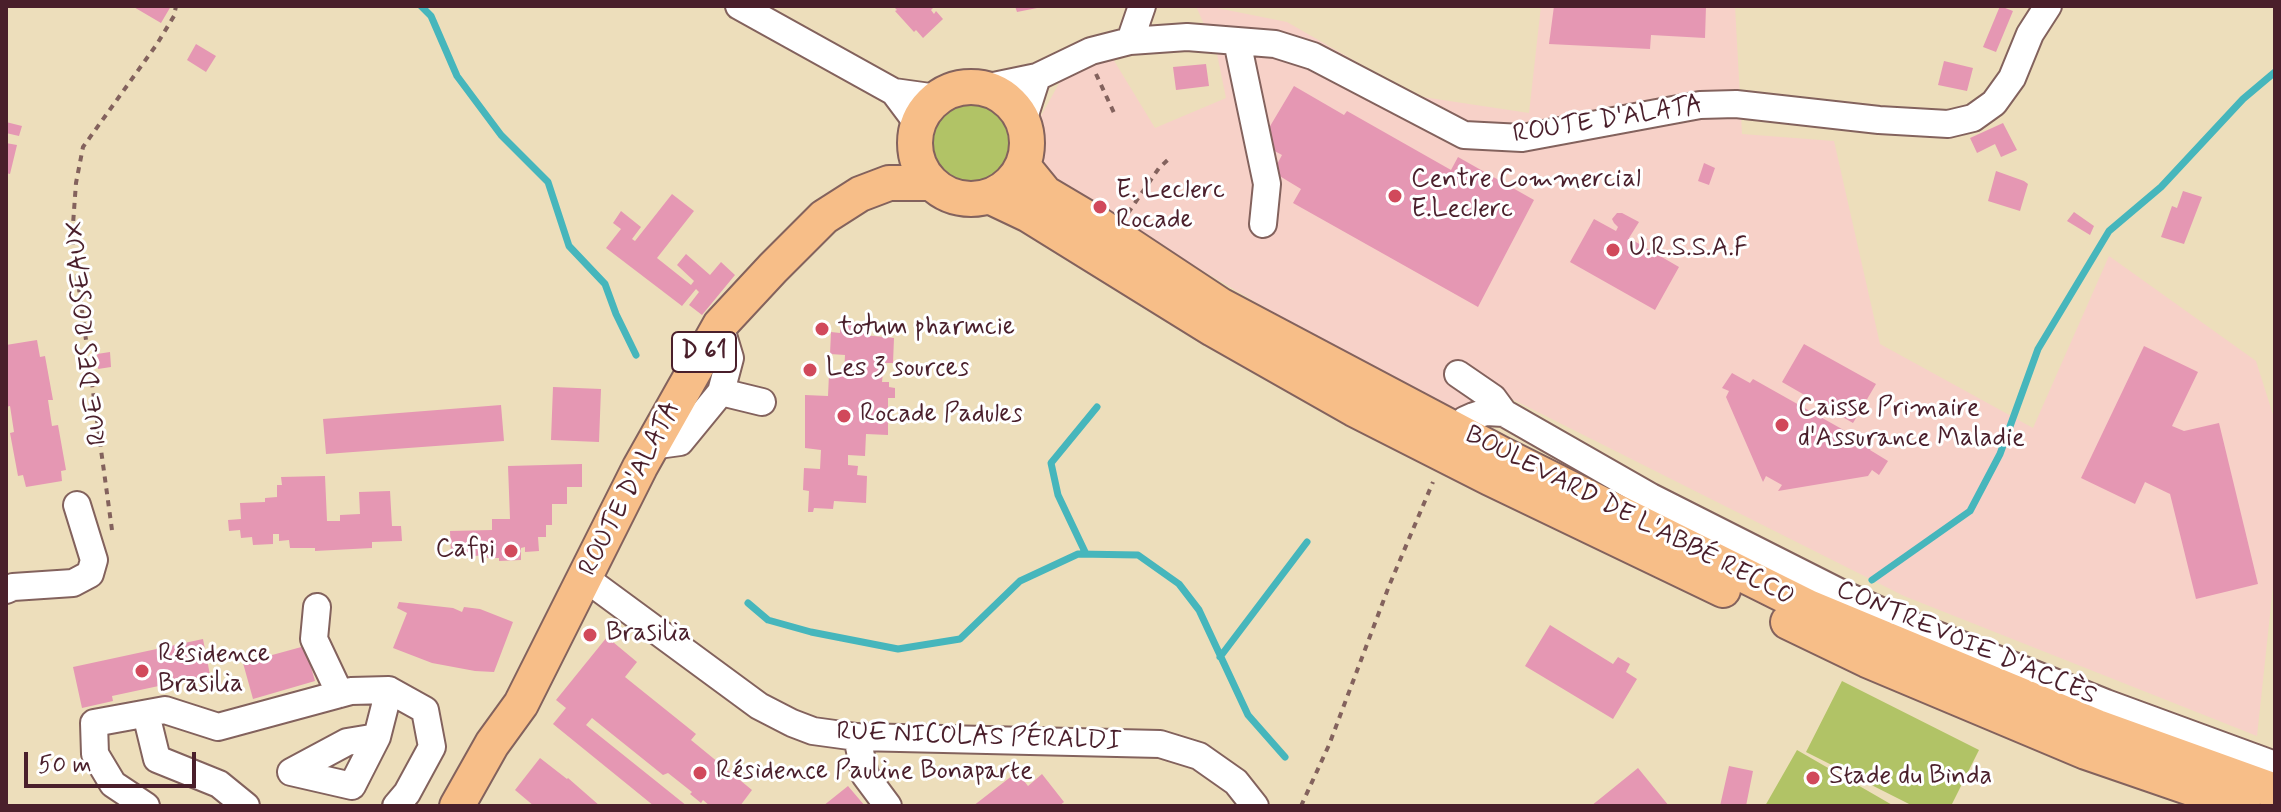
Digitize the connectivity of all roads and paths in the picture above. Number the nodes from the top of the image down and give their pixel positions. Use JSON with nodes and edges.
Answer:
{"nodes":[{"id":1,"x":176,"y":6,"type":"edge"},
{"id":2,"x":739,"y":6,"type":"edge"},
{"id":3,"x":1142,"y":6,"type":"edge"},
{"id":4,"x":2048,"y":6,"type":"edge"},
{"id":5,"x":1130,"y":41,"type":"junction"},
{"id":6,"x":1237,"y":41,"type":"junction"},
{"id":7,"x":1093,"y":67,"type":"dead end"},
{"id":8,"x":1037,"y":77,"type":"junction"},
{"id":9,"x":984,"y":88,"type":"junction"},
{"id":10,"x":1115,"y":115,"type":"dead end"},
{"id":11,"x":1023,"y":121,"type":"junction"},
{"id":12,"x":925,"y":140,"type":"junction"},
{"id":13,"x":1171,"y":157,"type":"dead end"},
{"id":14,"x":1023,"y":166,"type":"junction"},
{"id":15,"x":991,"y":197,"type":"junction"},
{"id":16,"x":1122,"y":221,"type":"dead end"},
{"id":17,"x":1263,"y":224,"type":"dead end"},
{"id":18,"x":720,"y":325,"type":"junction"},
{"id":19,"x":1458,"y":374,"type":"dead end"},
{"id":20,"x":721,"y":392,"type":"junction"},
{"id":21,"x":762,"y":402,"type":"dead end"},
{"id":22,"x":1504,"y":413,"type":"junction"},
{"id":23,"x":1456,"y":430,"type":"junction"},
{"id":24,"x":651,"y":446,"type":"junction"},
{"id":25,"x":1438,"y":472,"type":"dead end"},
{"id":26,"x":77,"y":505,"type":"dead end"},
{"id":27,"x":112,"y":530,"type":"dead end"},
{"id":28,"x":585,"y":578,"type":"junction"},
{"id":29,"x":6,"y":590,"type":"edge"},
{"id":30,"x":317,"y":607,"type":"dead end"},
{"id":31,"x":389,"y":690,"type":"junction"},
{"id":32,"x":340,"y":694,"type":"junction"},
{"id":33,"x":146,"y":714,"type":"junction"},
{"id":34,"x":377,"y":737,"type":"dead end"},
{"id":35,"x":857,"y":737,"type":"junction"},
{"id":36,"x":2275,"y":765,"type":"edge"},
{"id":37,"x":2275,"y":791,"type":"edge"},
{"id":38,"x":411,"y":802,"type":"edge"},
{"id":39,"x":146,"y":806,"type":"edge"},
{"id":40,"x":246,"y":806,"type":"edge"},
{"id":41,"x":457,"y":806,"type":"edge"},
{"id":42,"x":888,"y":806,"type":"edge"},
{"id":43,"x":1255,"y":806,"type":"edge"},
{"id":44,"x":1301,"y":806,"type":"edge"},
{"id":45,"x":2243,"y":806,"type":"edge"}],
"edges":[{"from":1,"to":27,"type":"path","name":"RUE DES ROSEAUX"},
{"from":2,"to":12,"type":"street"},
{"from":3,"to":5,"type":"street"},
{"from":4,"to":6,"type":"street","name":"ROUTE D'ALATA"},
{"from":5,"to":6,"type":"street","name":"ROUTE D'ALATA"},
{"from":5,"to":8,"type":"street","name":"ROUTE D'ALATA"},
{"from":6,"to":17,"type":"street"},
{"from":7,"to":10,"type":"path"},
{"from":8,"to":9,"type":"street","name":"ROUTE D'ALATA"},
{"from":8,"to":11,"type":"street"},
{"from":9,"to":11,"type":"main road"},
{"from":9,"to":12,"type":"main road"},
{"from":11,"to":14,"type":"main road"},
{"from":12,"to":15,"type":"main road"},
{"from":12,"to":18,"type":"main road","name":"ROUTE D'ALATA","number":"D 61"},
{"from":13,"to":16,"type":"path"},
{"from":14,"to":15,"type":"main road"},
{"from":14,"to":23,"type":"main road","name":"BOULEVARD DE L'ABBÉ RECCO"},
{"from":15,"to":45,"type":"main road","name":"BOULEVARD DE L'ABBÉ RECCO"},
{"from":18,"to":20,"type":"street"},
{"from":18,"to":24,"type":"main road","name":"ROUTE D'ALATA","number":"D 61"},
{"from":19,"to":22,"type":"street","name":"CONTREVOIE D'ACCÈS"},
{"from":20,"to":21,"type":"street"},
{"from":20,"to":24,"type":"street"},
{"from":22,"to":23,"type":"street"},
{"from":22,"to":36,"type":"street","name":"CONTREVOIE D'ACCÈS"},
{"from":23,"to":37,"type":"main road","name":"BOULEVARD DE L'ABBÉ RECCO"},
{"from":24,"to":28,"type":"main road","name":"ROUTE D'ALATA","number":"D 61"},
{"from":25,"to":44,"type":"path"},
{"from":26,"to":29,"type":"street"},
{"from":28,"to":35,"type":"street","name":"RUE NICOLAS PÉRALDI"},
{"from":28,"to":41,"type":"main road","name":"ROUTE D'ALATA","number":"D 61"},
{"from":30,"to":32,"type":"street"},
{"from":31,"to":32,"type":"street"},
{"from":31,"to":34,"type":"street"},
{"from":31,"to":38,"type":"street"},
{"from":32,"to":33,"type":"street"},
{"from":33,"to":39,"type":"street"},
{"from":33,"to":40,"type":"street"},
{"from":35,"to":42,"type":"street"},
{"from":35,"to":43,"type":"street","name":"RUE NICOLAS PÉRALDI"}]}
